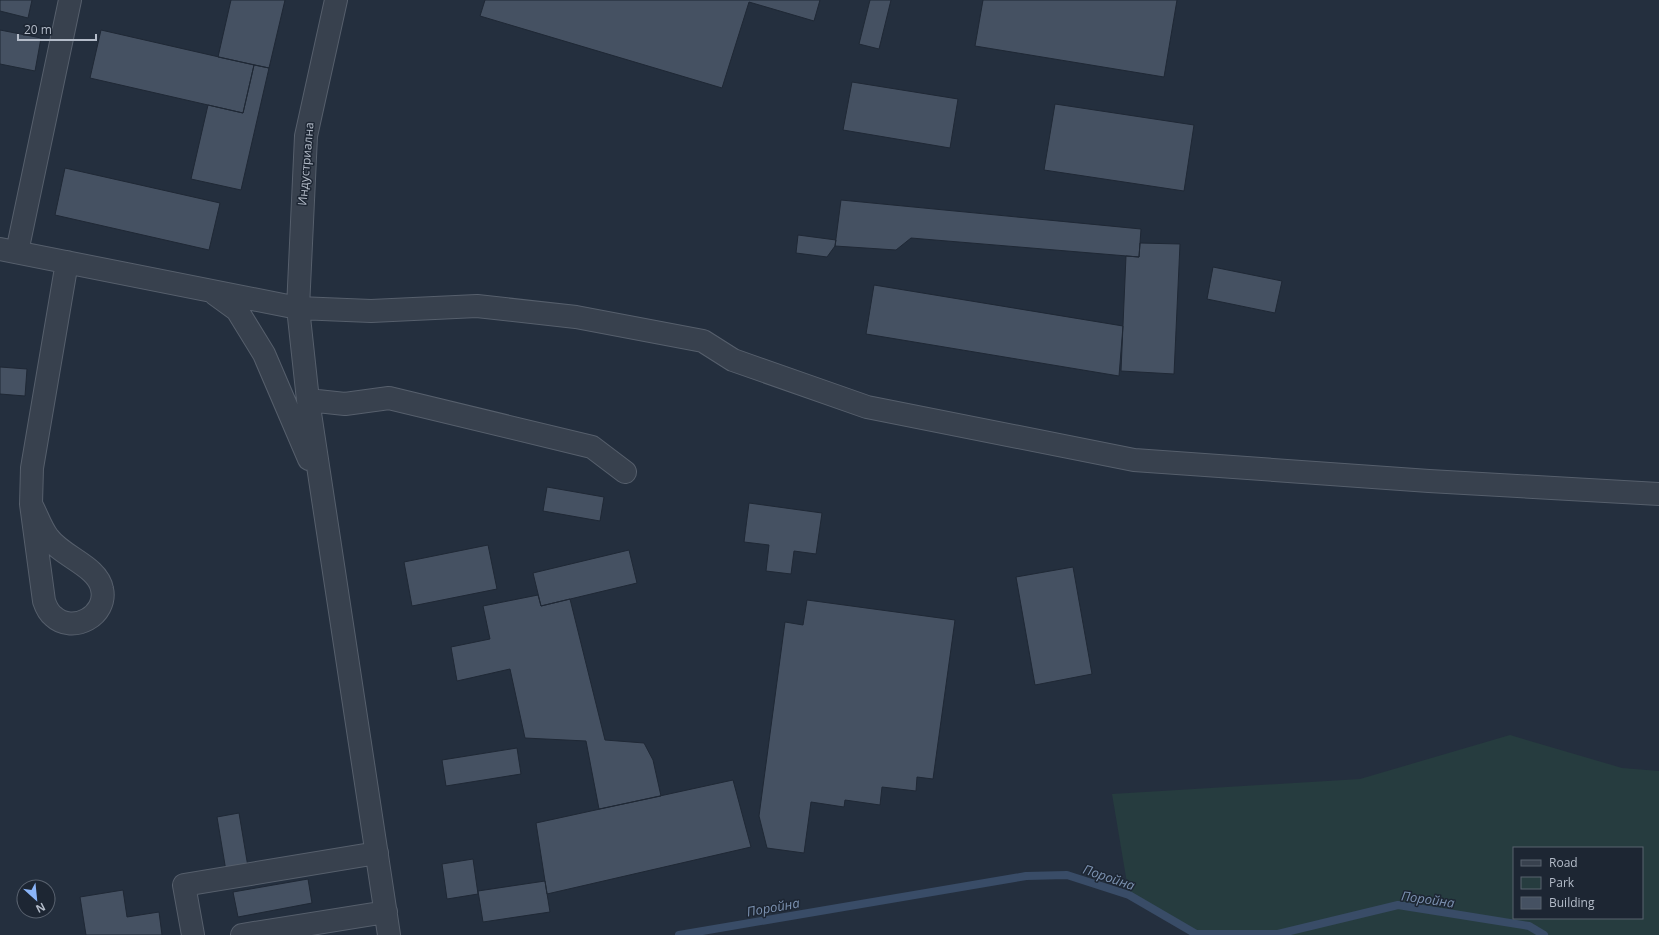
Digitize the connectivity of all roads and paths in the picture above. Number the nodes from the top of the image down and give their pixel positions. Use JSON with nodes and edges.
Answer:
{"nodes":[{"id":1,"x":70,"y":0,"type":"edge"},
{"id":2,"x":336,"y":0,"type":"edge"},
{"id":3,"x":8,"y":251,"type":"edge"},
{"id":4,"x":67,"y":262,"type":"junction"},
{"id":5,"x":210,"y":291,"type":"junction"},
{"id":6,"x":298,"y":308,"type":"junction"},
{"id":7,"x":308,"y":400,"type":"junction"},
{"id":8,"x":625,"y":472,"type":"dead end"},
{"id":9,"x":321,"y":487,"type":"junction"},
{"id":10,"x":1659,"y":494,"type":"edge"},
{"id":11,"x":31,"y":504,"type":"junction"},
{"id":12,"x":377,"y":853,"type":"junction"},
{"id":13,"x":386,"y":912,"type":"junction"},
{"id":14,"x":193,"y":935,"type":"edge"},
{"id":15,"x":242,"y":935,"type":"edge"},
{"id":16,"x":389,"y":935,"type":"edge"}],
"edges":[{"from":1,"to":3,"type":"street"},
{"from":2,"to":6,"type":"street","name":"Индустриална"},
{"from":3,"to":4,"type":"street"},
{"from":4,"to":5,"type":"street"},
{"from":4,"to":11,"type":"street"},
{"from":5,"to":6,"type":"street"},
{"from":5,"to":9,"type":"street"},
{"from":6,"to":7,"type":"street","name":"Индустриална"},
{"from":6,"to":10,"type":"street"},
{"from":7,"to":8,"type":"street"},
{"from":7,"to":9,"type":"street","name":"Индустриална"},
{"from":9,"to":12,"type":"street"},
{"from":11,"to":11,"type":"street"},
{"from":12,"to":13,"type":"street"},
{"from":12,"to":14,"type":"street"},
{"from":13,"to":15,"type":"street"},
{"from":13,"to":16,"type":"street"}]}
